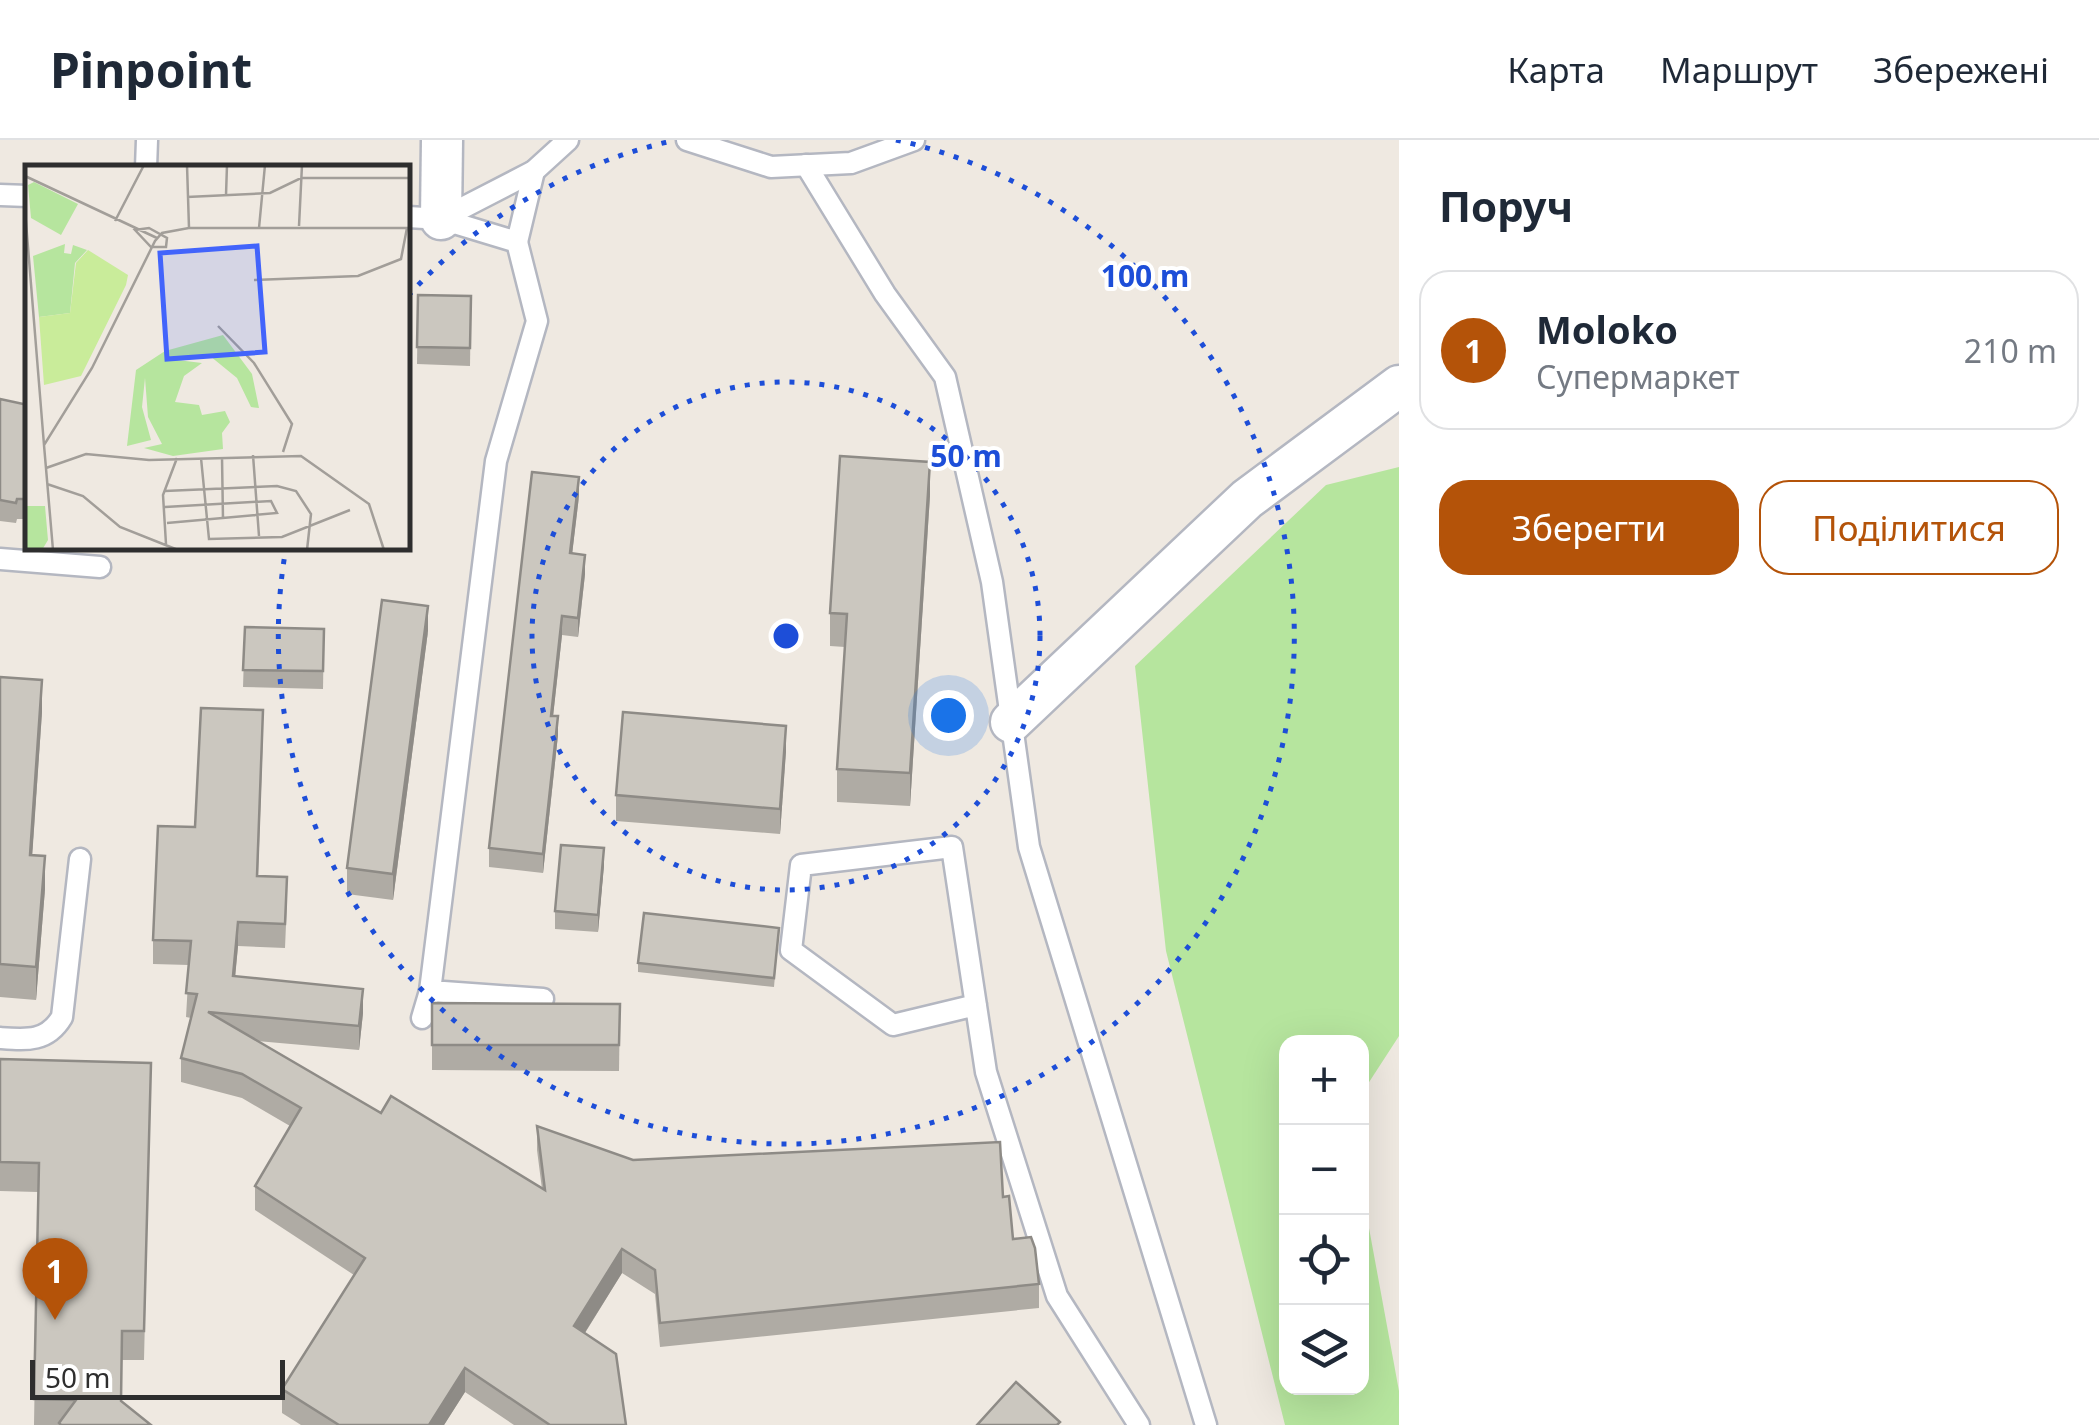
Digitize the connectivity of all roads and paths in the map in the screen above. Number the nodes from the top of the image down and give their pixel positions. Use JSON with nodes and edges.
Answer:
{"nodes":[{"id":1,"x":147,"y":140,"type":"edge"},
{"id":2,"x":442,"y":140,"type":"edge"},
{"id":3,"x":568,"y":140,"type":"edge"},
{"id":4,"x":687,"y":140,"type":"edge"},
{"id":5,"x":914,"y":140,"type":"edge"},
{"id":6,"x":146,"y":165,"type":"edge"},
{"id":7,"x":806,"y":165,"type":"junction"},
{"id":8,"x":534,"y":172,"type":"junction"},
{"id":9,"x":0,"y":195,"type":"edge"},
{"id":10,"x":25,"y":196,"type":"edge"},
{"id":11,"x":424,"y":218,"type":"edge"},
{"id":12,"x":517,"y":242,"type":"junction"},
{"id":13,"x":1399,"y":386,"type":"edge"},
{"id":14,"x":0,"y":559,"type":"edge"},
{"id":15,"x":100,"y":567,"type":"dead end"},
{"id":16,"x":1012,"y":722,"type":"junction"},
{"id":17,"x":80,"y":859,"type":"dead end"},
{"id":18,"x":430,"y":991,"type":"junction"},
{"id":19,"x":543,"y":999,"type":"edge"},
{"id":20,"x":976,"y":1004,"type":"junction"},
{"id":21,"x":422,"y":1018,"type":"dead end"},
{"id":22,"x":0,"y":1038,"type":"edge"},
{"id":23,"x":1138,"y":1425,"type":"edge"},
{"id":24,"x":1206,"y":1425,"type":"edge"}],
"edges":[{"from":1,"to":6,"type":"lane"},
{"from":2,"to":11,"type":"street"},
{"from":3,"to":8,"type":"lane"},
{"from":4,"to":7,"type":"lane"},
{"from":5,"to":7,"type":"lane"},
{"from":7,"to":16,"type":"lane"},
{"from":8,"to":11,"type":"lane"},
{"from":8,"to":12,"type":"lane"},
{"from":9,"to":10,"type":"lane"},
{"from":11,"to":12,"type":"lane"},
{"from":12,"to":18,"type":"lane"},
{"from":13,"to":16,"type":"street"},
{"from":14,"to":15,"type":"lane"},
{"from":16,"to":24,"type":"lane"},
{"from":17,"to":22,"type":"lane"},
{"from":18,"to":19,"type":"lane"},
{"from":18,"to":21,"type":"lane"},
{"from":20,"to":20,"type":"lane"},
{"from":20,"to":23,"type":"lane"}]}
